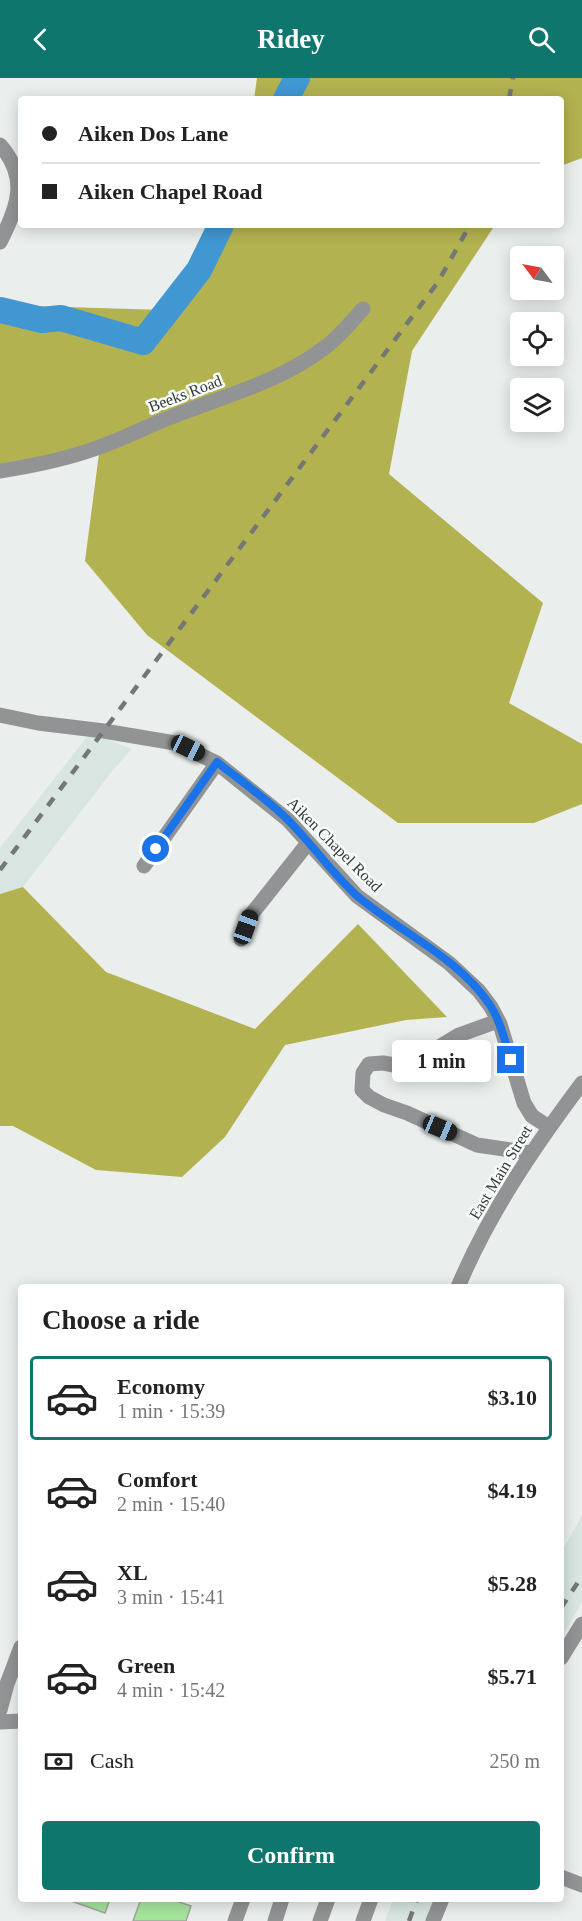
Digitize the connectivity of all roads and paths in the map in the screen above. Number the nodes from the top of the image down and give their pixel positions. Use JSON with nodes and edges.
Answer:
{"nodes":[{"id":1,"x":0,"y":145,"type":"edge"},
{"id":2,"x":0,"y":242,"type":"edge"},
{"id":3,"x":363,"y":309,"type":"dead end"},
{"id":4,"x":0,"y":471,"type":"edge"},
{"id":5,"x":0,"y":715,"type":"edge"},
{"id":6,"x":217,"y":762,"type":"junction"},
{"id":7,"x":309,"y":843,"type":"junction"},
{"id":8,"x":144,"y":866,"type":"dead end"},
{"id":9,"x":242,"y":939,"type":"dead end"},
{"id":10,"x":498,"y":1021,"type":"junction"},
{"id":11,"x":582,"y":1083,"type":"edge"},
{"id":12,"x":549,"y":1127,"type":"junction"},
{"id":13,"x":531,"y":1153,"type":"junction"},
{"id":14,"x":459,"y":1284,"type":"edge"},
{"id":15,"x":582,"y":1624,"type":"edge"},
{"id":16,"x":564,"y":1653,"type":"edge"},
{"id":17,"x":18,"y":1655,"type":"edge"},
{"id":18,"x":0,"y":1710,"type":"edge"},
{"id":19,"x":18,"y":1721,"type":"edge"},
{"id":20,"x":0,"y":1722,"type":"edge"},
{"id":21,"x":564,"y":1878,"type":"edge"},
{"id":22,"x":582,"y":1885,"type":"edge"},
{"id":23,"x":242,"y":1902,"type":"edge"},
{"id":24,"x":281,"y":1902,"type":"edge"},
{"id":25,"x":327,"y":1902,"type":"edge"},
{"id":26,"x":370,"y":1902,"type":"edge"},
{"id":27,"x":441,"y":1902,"type":"edge"},
{"id":28,"x":235,"y":1921,"type":"edge"},
{"id":29,"x":275,"y":1921,"type":"edge"},
{"id":30,"x":320,"y":1921,"type":"edge"},
{"id":31,"x":363,"y":1921,"type":"edge"},
{"id":32,"x":433,"y":1921,"type":"edge"}],
"edges":[{"from":1,"to":2,"type":"street"},
{"from":3,"to":4,"type":"street","name":"Beeks Road"},
{"from":5,"to":6,"type":"street","name":"Aiken Chapel Road"},
{"from":6,"to":7,"type":"street","name":"Aiken Chapel Road"},
{"from":6,"to":8,"type":"street"},
{"from":7,"to":9,"type":"street"},
{"from":7,"to":10,"type":"street","name":"Aiken Chapel Road"},
{"from":10,"to":12,"type":"street","name":"Aiken Chapel Road"},
{"from":10,"to":13,"type":"street"},
{"from":11,"to":12,"type":"street","name":"East Main Street"},
{"from":12,"to":13,"type":"street","name":"East Main Street"},
{"from":13,"to":14,"type":"street","name":"East Main Street"},
{"from":15,"to":16,"type":"street"},
{"from":17,"to":18,"type":"street"},
{"from":19,"to":20,"type":"street"},
{"from":21,"to":22,"type":"street"},
{"from":23,"to":28,"type":"street"},
{"from":24,"to":29,"type":"street"},
{"from":25,"to":30,"type":"street"},
{"from":26,"to":31,"type":"street"},
{"from":27,"to":32,"type":"street"}]}
